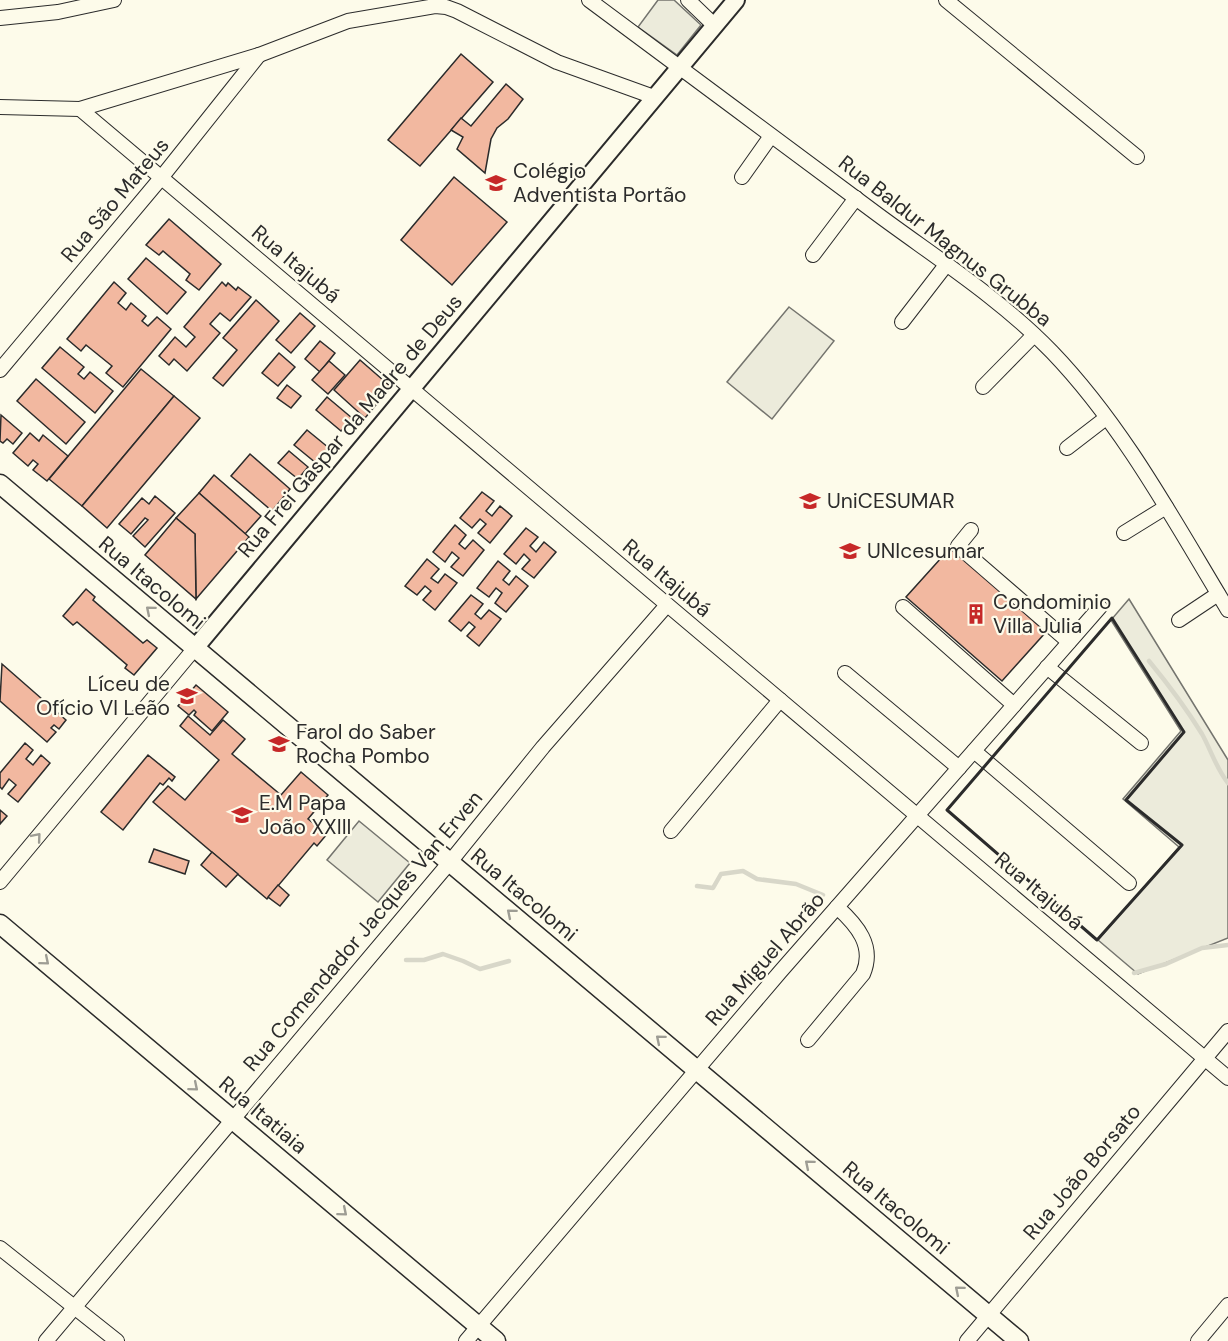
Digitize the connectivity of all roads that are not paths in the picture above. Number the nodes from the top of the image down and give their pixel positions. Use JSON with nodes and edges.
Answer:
{"nodes":[{"id":1,"x":114,"y":0,"type":"edge"},
{"id":2,"x":589,"y":0,"type":"edge"},
{"id":3,"x":688,"y":0,"type":"edge"},
{"id":4,"x":736,"y":0,"type":"edge"},
{"id":5,"x":946,"y":0,"type":"edge"},
{"id":6,"x":0,"y":18,"type":"edge"},
{"id":7,"x":714,"y":25,"type":"junction"},
{"id":8,"x":259,"y":55,"type":"junction"},
{"id":9,"x":680,"y":67,"type":"junction"},
{"id":10,"x":654,"y":97,"type":"junction"},
{"id":11,"x":0,"y":106,"type":"edge"},
{"id":12,"x":80,"y":109,"type":"junction"},
{"id":13,"x":771,"y":136,"type":"junction"},
{"id":14,"x":1137,"y":157,"type":"dead end"},
{"id":15,"x":742,"y":177,"type":"dead end"},
{"id":16,"x":162,"y":178,"type":"junction"},
{"id":17,"x":855,"y":198,"type":"junction"},
{"id":18,"x":813,"y":255,"type":"dead end"},
{"id":19,"x":945,"y":265,"type":"junction"},
{"id":20,"x":902,"y":322,"type":"dead end"},
{"id":21,"x":1034,"y":335,"type":"junction"},
{"id":22,"x":0,"y":370,"type":"edge"},
{"id":23,"x":983,"y":387,"type":"dead end"},
{"id":24,"x":411,"y":389,"type":"junction"},
{"id":25,"x":1107,"y":418,"type":"junction"},
{"id":26,"x":1066,"y":448,"type":"dead end"},
{"id":27,"x":0,"y":484,"type":"edge"},
{"id":28,"x":1166,"y":507,"type":"junction"},
{"id":29,"x":971,"y":530,"type":"dead end"},
{"id":30,"x":1124,"y":532,"type":"dead end"},
{"id":31,"x":1218,"y":594,"type":"junction"},
{"id":32,"x":667,"y":605,"type":"junction"},
{"id":33,"x":903,"y":607,"type":"dead end"},
{"id":34,"x":1100,"y":607,"type":"dead end"},
{"id":35,"x":1228,"y":610,"type":"edge"},
{"id":36,"x":1179,"y":620,"type":"dead end"},
{"id":37,"x":1069,"y":642,"type":"junction"},
{"id":38,"x":195,"y":648,"type":"junction"},
{"id":39,"x":1047,"y":667,"type":"junction"},
{"id":40,"x":845,"y":673,"type":"dead end"},
{"id":41,"x":780,"y":700,"type":"junction"},
{"id":42,"x":1014,"y":705,"type":"junction"},
{"id":43,"x":1141,"y":743,"type":"dead end"},
{"id":44,"x":975,"y":751,"type":"junction"},
{"id":45,"x":959,"y":768,"type":"junction"},
{"id":46,"x":917,"y":816,"type":"junction"},
{"id":47,"x":670,"y":831,"type":"dead end"},
{"id":48,"x":450,"y":862,"type":"junction"},
{"id":49,"x":0,"y":882,"type":"edge"},
{"id":50,"x":1129,"y":883,"type":"dead end"},
{"id":51,"x":837,"y":907,"type":"junction"},
{"id":52,"x":0,"y":924,"type":"edge"},
{"id":53,"x":1228,"y":1031,"type":"edge"},
{"id":54,"x":808,"y":1040,"type":"dead end"},
{"id":55,"x":1204,"y":1059,"type":"junction"},
{"id":56,"x":697,"y":1070,"type":"junction"},
{"id":57,"x":1228,"y":1078,"type":"edge"},
{"id":58,"x":233,"y":1120,"type":"junction"},
{"id":59,"x":0,"y":1248,"type":"edge"},
{"id":60,"x":1228,"y":1305,"type":"edge"},
{"id":61,"x":76,"y":1307,"type":"junction"},
{"id":62,"x":989,"y":1315,"type":"junction"},
{"id":63,"x":478,"y":1326,"type":"junction"},
{"id":64,"x":46,"y":1341,"type":"edge"},
{"id":65,"x":117,"y":1341,"type":"edge"},
{"id":66,"x":465,"y":1341,"type":"edge"},
{"id":67,"x":496,"y":1341,"type":"edge"},
{"id":68,"x":968,"y":1341,"type":"edge"},
{"id":69,"x":1019,"y":1341,"type":"edge"},
{"id":70,"x":1198,"y":1341,"type":"edge"}],
"edges":[{"from":1,"to":6,"type":"street"},
{"from":2,"to":9,"type":"street","name":"Rua Baldur Magnus Grubba"},
{"from":3,"to":7,"type":"street"},
{"from":4,"to":7,"type":"street","name":"Rua Frei Gaspar da Madre de Deus"},
{"from":5,"to":14,"type":"street"},
{"from":7,"to":9,"type":"street","name":"Rua Frei Gaspar da Madre de Deus"},
{"from":8,"to":10,"type":"street"},
{"from":8,"to":12,"type":"street"},
{"from":8,"to":16,"type":"street","name":"Rua São Mateus"},
{"from":9,"to":10,"type":"street","name":"Rua Frei Gaspar da Madre de Deus"},
{"from":9,"to":13,"type":"street","name":"Rua Baldur Magnus Grubba"},
{"from":10,"to":24,"type":"street","name":"Rua Frei Gaspar da Madre de Deus"},
{"from":11,"to":12,"type":"street"},
{"from":12,"to":16,"type":"street","name":"Rua Itajubá"},
{"from":13,"to":15,"type":"street"},
{"from":13,"to":17,"type":"street","name":"Rua Baldur Magnus Grubba"},
{"from":16,"to":22,"type":"street","name":"Rua São Mateus"},
{"from":16,"to":24,"type":"street","name":"Rua Itajubá"},
{"from":17,"to":18,"type":"street"},
{"from":17,"to":19,"type":"street","name":"Rua Baldur Magnus Grubba"},
{"from":19,"to":20,"type":"street"},
{"from":19,"to":21,"type":"street","name":"Rua Baldur Magnus Grubba"},
{"from":21,"to":23,"type":"street"},
{"from":21,"to":25,"type":"street","name":"Rua Baldur Magnus Grubba"},
{"from":24,"to":32,"type":"street","name":"Rua Itajubá"},
{"from":24,"to":38,"type":"street","name":"Rua Frei Gaspar da Madre de Deus"},
{"from":25,"to":26,"type":"street"},
{"from":25,"to":28,"type":"street","name":"Rua Baldur Magnus Grubba"},
{"from":38,"to":27,"type":"main road","name":"Rua Itacolomi","one_way":true},
{"from":28,"to":30,"type":"street"},
{"from":28,"to":31,"type":"street","name":"Rua Baldur Magnus Grubba"},
{"from":29,"to":37,"type":"street"},
{"from":31,"to":35,"type":"street","name":"Rua Baldur Magnus Grubba"},
{"from":31,"to":36,"type":"street"},
{"from":32,"to":41,"type":"street","name":"Rua Itajubá"},
{"from":32,"to":48,"type":"street","name":"Rua Comendador Jacques Van Erven"},
{"from":33,"to":42,"type":"street"},
{"from":34,"to":37,"type":"street","name":"Rua Miguel Abrão"},
{"from":37,"to":39,"type":"street","name":"Rua Miguel Abrão"},
{"from":38,"to":48,"type":"main road","name":"Rua Itacolomi"},
{"from":49,"to":38,"type":"street","name":"Rua Frei Gaspar da Madre de Deus","one_way":true},
{"from":39,"to":42,"type":"street","name":"Rua Miguel Abrão"},
{"from":39,"to":43,"type":"street"},
{"from":40,"to":45,"type":"street"},
{"from":41,"to":46,"type":"street","name":"Rua Itajubá"},
{"from":41,"to":47,"type":"street"},
{"from":42,"to":44,"type":"street","name":"Rua Miguel Abrão"},
{"from":44,"to":45,"type":"street","name":"Rua Miguel Abrão"},
{"from":44,"to":50,"type":"street"},
{"from":45,"to":46,"type":"street","name":"Rua Miguel Abrão"},
{"from":46,"to":51,"type":"street","name":"Rua Miguel Abrão"},
{"from":46,"to":55,"type":"street","name":"Rua Itajubá"},
{"from":56,"to":48,"type":"main road","name":"Rua Itacolomi","one_way":true},
{"from":48,"to":58,"type":"street","name":"Rua Comendador Jacques Van Erven"},
{"from":51,"to":54,"type":"street"},
{"from":51,"to":56,"type":"street","name":"Rua Miguel Abrão"},
{"from":52,"to":58,"type":"main road","name":"Rua Itatiaia","one_way":true},
{"from":53,"to":55,"type":"street","name":"Rua João Borsato"},
{"from":55,"to":57,"type":"street","name":"Rua Itajubá"},
{"from":55,"to":62,"type":"street","name":"Rua João Borsato"},
{"from":62,"to":56,"type":"main road","name":"Rua Itacolomi","one_way":true},
{"from":56,"to":63,"type":"street","name":"Rua Miguel Abrão"},
{"from":58,"to":61,"type":"street","name":"Rua Comendador Jacques Van Erven"},
{"from":58,"to":63,"type":"main road","name":"Rua Itatiaia","one_way":true},
{"from":59,"to":61,"type":"street"},
{"from":60,"to":70,"type":"street"},
{"from":61,"to":64,"type":"street","name":"Rua Comendador Jacques Van Erven"},
{"from":61,"to":65,"type":"street"},
{"from":62,"to":68,"type":"street","name":"Rua João Borsato"},
{"from":62,"to":69,"type":"main road","name":"Rua Itacolomi"},
{"from":63,"to":66,"type":"street","name":"Rua Miguel Abrão"},
{"from":63,"to":67,"type":"main road","name":"Rua Itatiaia"}]}
